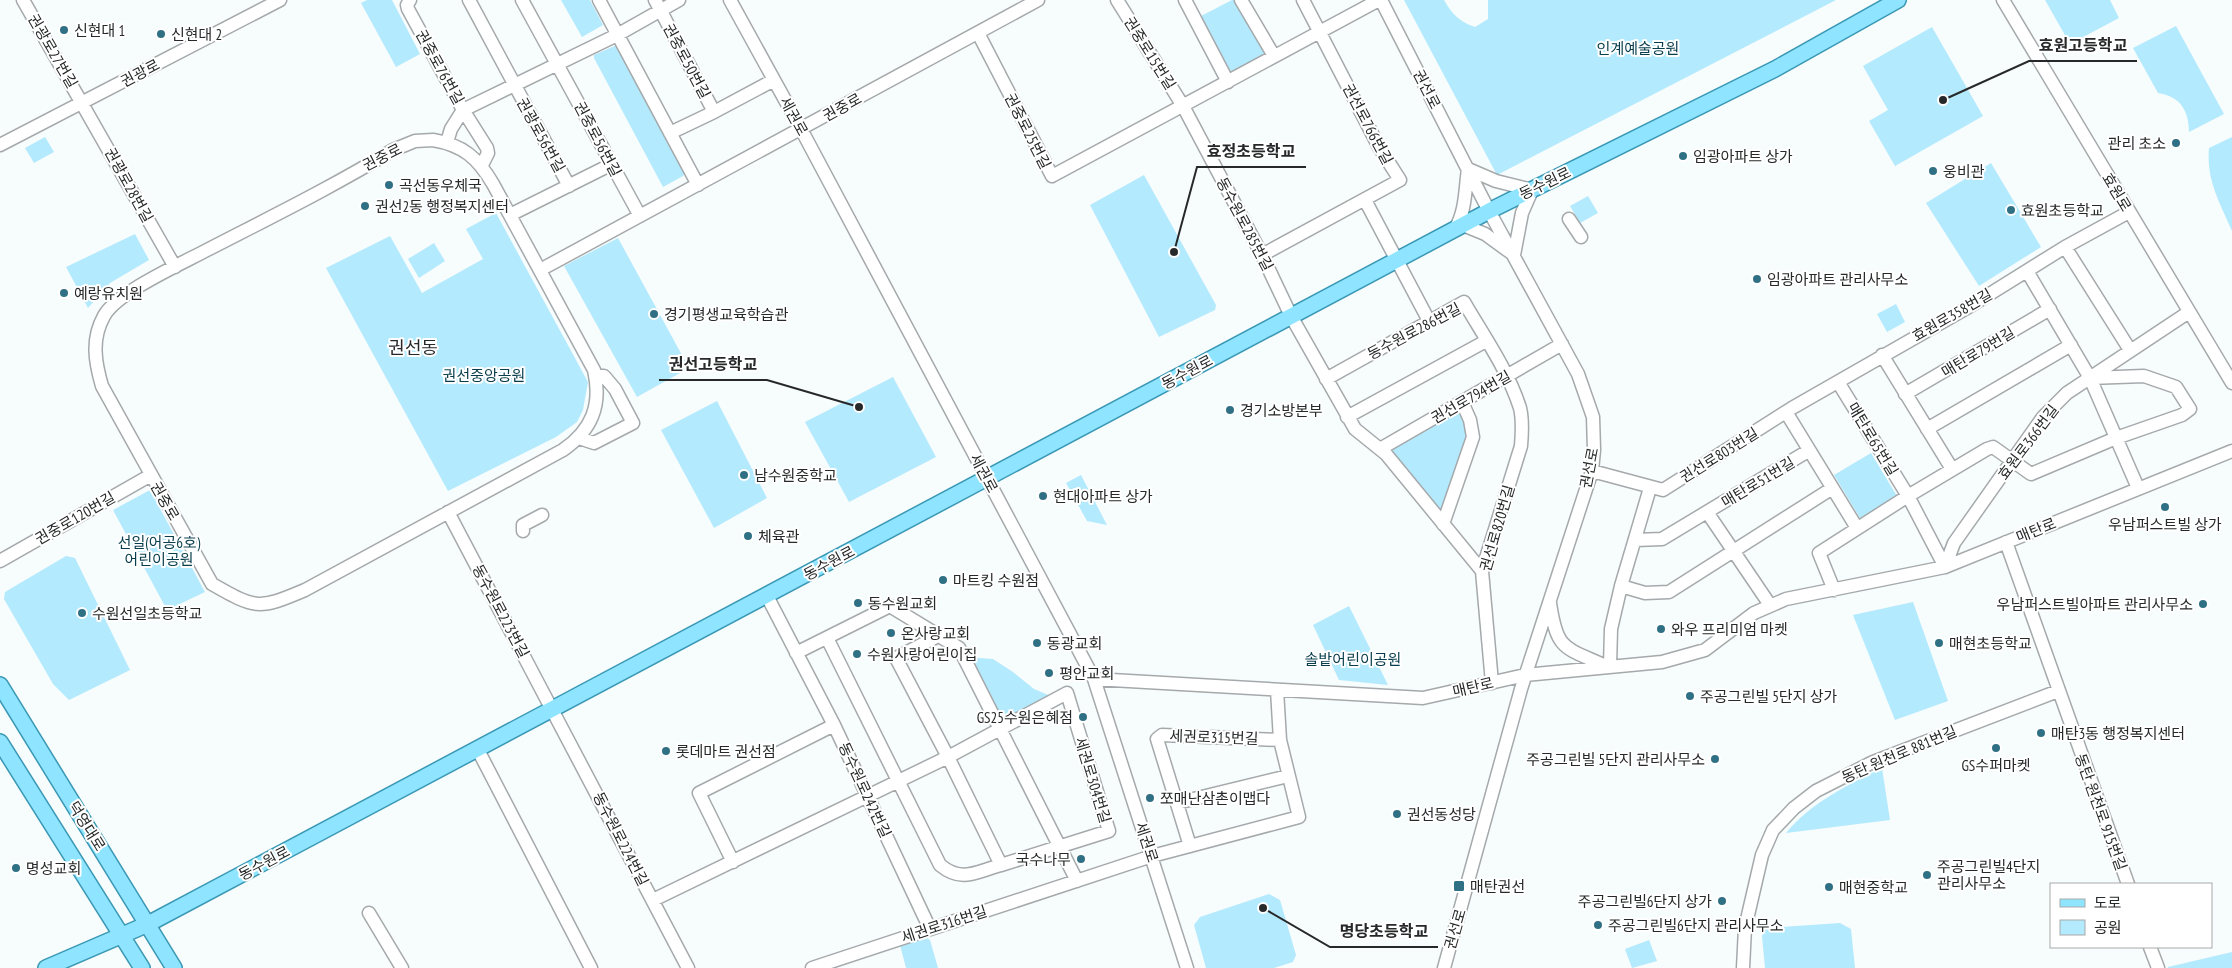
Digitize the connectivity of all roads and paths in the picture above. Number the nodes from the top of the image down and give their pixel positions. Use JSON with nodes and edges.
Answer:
{"nodes":[{"id":1,"x":23,"y":0,"type":"edge"},
{"id":2,"x":280,"y":0,"type":"edge"},
{"id":3,"x":410,"y":0,"type":"edge"},
{"id":4,"x":469,"y":0,"type":"edge"},
{"id":5,"x":522,"y":0,"type":"edge"},
{"id":6,"x":599,"y":0,"type":"edge"},
{"id":7,"x":679,"y":0,"type":"edge"},
{"id":8,"x":730,"y":0,"type":"edge"},
{"id":9,"x":1038,"y":0,"type":"edge"},
{"id":10,"x":1118,"y":0,"type":"edge"},
{"id":11,"x":1185,"y":0,"type":"edge"},
{"id":12,"x":1241,"y":0,"type":"edge"},
{"id":13,"x":1302,"y":0,"type":"edge"},
{"id":14,"x":1380,"y":0,"type":"edge"},
{"id":15,"x":1898,"y":0,"type":"edge"},
{"id":16,"x":2003,"y":0,"type":"edge"},
{"id":17,"x":658,"y":5,"type":"edge"},
{"id":18,"x":1320,"y":32,"type":"junction"},
{"id":19,"x":978,"y":33,"type":"junction"},
{"id":20,"x":617,"y":34,"type":"junction"},
{"id":21,"x":1274,"y":56,"type":"junction"},
{"id":22,"x":557,"y":62,"type":"junction"},
{"id":23,"x":774,"y":80,"type":"junction"},
{"id":24,"x":1228,"y":82,"type":"junction"},
{"id":25,"x":513,"y":84,"type":"junction"},
{"id":26,"x":83,"y":103,"type":"junction"},
{"id":27,"x":1184,"y":106,"type":"junction"},
{"id":28,"x":463,"y":110,"type":"junction"},
{"id":29,"x":714,"y":112,"type":"junction"},
{"id":30,"x":801,"y":129,"type":"junction"},
{"id":31,"x":670,"y":133,"type":"junction"},
{"id":32,"x":447,"y":142,"type":"junction"},
{"id":33,"x":0,"y":145,"type":"edge"},
{"id":34,"x":612,"y":164,"type":"junction"},
{"id":35,"x":482,"y":165,"type":"junction"},
{"id":36,"x":1468,"y":169,"type":"junction"},
{"id":37,"x":698,"y":185,"type":"junction"},
{"id":38,"x":569,"y":186,"type":"junction"},
{"id":39,"x":1532,"y":190,"type":"junction"},
{"id":40,"x":1365,"y":200,"type":"junction"},
{"id":41,"x":1489,"y":211,"type":"junction"},
{"id":42,"x":2129,"y":212,"type":"junction"},
{"id":43,"x":510,"y":215,"type":"junction"},
{"id":44,"x":640,"y":216,"type":"junction"},
{"id":45,"x":1570,"y":219,"type":"dead end"},
{"id":46,"x":1459,"y":227,"type":"junction"},
{"id":47,"x":1581,"y":237,"type":"dead end"},
{"id":48,"x":2065,"y":247,"type":"junction"},
{"id":49,"x":1262,"y":255,"type":"junction"},
{"id":50,"x":1514,"y":255,"type":"junction"},
{"id":51,"x":1396,"y":260,"type":"junction"},
{"id":52,"x":175,"y":267,"type":"junction"},
{"id":53,"x":540,"y":270,"type":"junction"},
{"id":54,"x":2027,"y":271,"type":"junction"},
{"id":55,"x":2050,"y":309,"type":"junction"},
{"id":56,"x":2189,"y":312,"type":"junction"},
{"id":57,"x":1291,"y":316,"type":"junction"},
{"id":58,"x":1429,"y":321,"type":"junction"},
{"id":59,"x":1486,"y":341,"type":"junction"},
{"id":60,"x":1562,"y":344,"type":"junction"},
{"id":61,"x":2071,"y":345,"type":"junction"},
{"id":62,"x":2130,"y":350,"type":"junction"},
{"id":63,"x":1882,"y":355,"type":"junction"},
{"id":64,"x":595,"y":376,"type":"junction"},
{"id":65,"x":1506,"y":376,"type":"junction"},
{"id":66,"x":2090,"y":378,"type":"junction"},
{"id":67,"x":1326,"y":379,"type":"junction"},
{"id":68,"x":1838,"y":382,"type":"junction"},
{"id":69,"x":2232,"y":383,"type":"edge"},
{"id":70,"x":1905,"y":394,"type":"junction"},
{"id":71,"x":1462,"y":402,"type":"junction"},
{"id":72,"x":1786,"y":412,"type":"junction"},
{"id":73,"x":1347,"y":417,"type":"junction"},
{"id":74,"x":1928,"y":430,"type":"junction"},
{"id":75,"x":579,"y":438,"type":"junction"},
{"id":76,"x":2116,"y":438,"type":"junction"},
{"id":77,"x":1380,"y":449,"type":"junction"},
{"id":78,"x":1808,"y":451,"type":"junction"},
{"id":79,"x":2232,"y":451,"type":"edge"},
{"id":80,"x":2013,"y":461,"type":"junction"},
{"id":81,"x":1952,"y":470,"type":"junction"},
{"id":82,"x":1592,"y":471,"type":"junction"},
{"id":83,"x":151,"y":475,"type":"junction"},
{"id":84,"x":986,"y":478,"type":"junction"},
{"id":85,"x":1650,"y":488,"type":"junction"},
{"id":86,"x":2138,"y":488,"type":"junction"},
{"id":87,"x":1831,"y":489,"type":"junction"},
{"id":88,"x":1908,"y":496,"type":"junction"},
{"id":89,"x":448,"y":512,"type":"junction"},
{"id":90,"x":1707,"y":512,"type":"junction"},
{"id":91,"x":542,"y":515,"type":"dead end"},
{"id":92,"x":1443,"y":524,"type":"junction"},
{"id":93,"x":1857,"y":528,"type":"junction"},
{"id":94,"x":523,"y":531,"type":"dead end"},
{"id":95,"x":1634,"y":540,"type":"junction"},
{"id":96,"x":2006,"y":542,"type":"junction"},
{"id":97,"x":1734,"y":550,"type":"junction"},
{"id":98,"x":0,"y":561,"type":"edge"},
{"id":99,"x":1945,"y":567,"type":"junction"},
{"id":100,"x":1482,"y":571,"type":"junction"},
{"id":101,"x":1621,"y":586,"type":"junction"},
{"id":102,"x":1834,"y":590,"type":"junction"},
{"id":103,"x":767,"y":596,"type":"junction"},
{"id":104,"x":1549,"y":601,"type":"junction"},
{"id":105,"x":1770,"y":605,"type":"junction"},
{"id":106,"x":940,"y":635,"type":"junction"},
{"id":107,"x":827,"y":638,"type":"junction"},
{"id":108,"x":796,"y":653,"type":"junction"},
{"id":109,"x":1608,"y":666,"type":"junction"},
{"id":110,"x":1525,"y":675,"type":"junction"},
{"id":111,"x":1094,"y":679,"type":"junction"},
{"id":112,"x":1492,"y":683,"type":"junction"},
{"id":113,"x":0,"y":685,"type":"edge"},
{"id":114,"x":1277,"y":690,"type":"junction"},
{"id":115,"x":2058,"y":691,"type":"junction"},
{"id":116,"x":554,"y":710,"type":"junction"},
{"id":117,"x":834,"y":725,"type":"junction"},
{"id":118,"x":999,"y":730,"type":"junction"},
{"id":119,"x":1280,"y":740,"type":"junction"},
{"id":120,"x":0,"y":742,"type":"edge"},
{"id":121,"x":478,"y":750,"type":"junction"},
{"id":122,"x":948,"y":757,"type":"junction"},
{"id":123,"x":1288,"y":776,"type":"junction"},
{"id":124,"x":899,"y":781,"type":"junction"},
{"id":125,"x":868,"y":797,"type":"junction"},
{"id":126,"x":1177,"y":803,"type":"junction"},
{"id":127,"x":1190,"y":846,"type":"junction"},
{"id":128,"x":1060,"y":847,"type":"junction"},
{"id":129,"x":1152,"y":856,"type":"junction"},
{"id":130,"x":733,"y":862,"type":"junction"},
{"id":131,"x":1001,"y":865,"type":"junction"},
{"id":132,"x":1077,"y":881,"type":"junction"},
{"id":133,"x":2128,"y":883,"type":"edge"},
{"id":134,"x":653,"y":900,"type":"junction"},
{"id":135,"x":369,"y":912,"type":"dead end"},
{"id":136,"x":148,"y":924,"type":"junction"},
{"id":137,"x":930,"y":929,"type":"junction"},
{"id":138,"x":123,"y":935,"type":"junction"},
{"id":139,"x":2150,"y":948,"type":"edge"},
{"id":140,"x":46,"y":968,"type":"edge"},
{"id":141,"x":142,"y":968,"type":"edge"},
{"id":142,"x":174,"y":968,"type":"edge"},
{"id":143,"x":402,"y":968,"type":"edge"},
{"id":144,"x":592,"y":968,"type":"edge"},
{"id":145,"x":688,"y":968,"type":"edge"},
{"id":146,"x":812,"y":968,"type":"edge"},
{"id":147,"x":1187,"y":968,"type":"edge"},
{"id":148,"x":1444,"y":968,"type":"edge"},
{"id":149,"x":1743,"y":968,"type":"edge"},
{"id":150,"x":2158,"y":968,"type":"edge"}],
"edges":[{"from":1,"to":26,"type":"street","name":"권광로27번길"},
{"from":2,"to":26,"type":"street","name":"권광로"},
{"from":3,"to":28,"type":"street","name":"권중로76번길"},
{"from":4,"to":25,"type":"street","name":"권광로56번길"},
{"from":5,"to":22,"type":"street","name":"권중로56번길"},
{"from":6,"to":20,"type":"street"},
{"from":7,"to":17,"type":"street","name":"권중로50번길"},
{"from":8,"to":23,"type":"street","name":"세권로"},
{"from":9,"to":19,"type":"street","name":"권중로"},
{"from":10,"to":27,"type":"street","name":"권중로15번길"},
{"from":11,"to":24,"type":"street"},
{"from":12,"to":21,"type":"street"},
{"from":13,"to":18,"type":"street"},
{"from":14,"to":18,"type":"street"},
{"from":14,"to":36,"type":"street","name":"권선로"},
{"from":15,"to":39,"type":"main road","name":"동수원로"},
{"from":16,"to":42,"type":"street","name":"효원로"},
{"from":17,"to":20,"type":"street","name":"권중로50번길"},
{"from":17,"to":29,"type":"street","name":"권중로50번길"},
{"from":18,"to":21,"type":"street"},
{"from":18,"to":40,"type":"street","name":"권선로766번길"},
{"from":19,"to":27,"type":"street","name":"권중로25번길"},
{"from":19,"to":30,"type":"street","name":"권중로"},
{"from":20,"to":22,"type":"street"},
{"from":20,"to":31,"type":"street"},
{"from":21,"to":24,"type":"street"},
{"from":22,"to":25,"type":"street","name":"권광로56번길"},
{"from":22,"to":34,"type":"street","name":"권중로56번길"},
{"from":23,"to":29,"type":"street","name":"권중로50번길"},
{"from":23,"to":30,"type":"street","name":"세권로"},
{"from":24,"to":27,"type":"street"},
{"from":25,"to":28,"type":"street","name":"권중로76번길"},
{"from":25,"to":38,"type":"street","name":"권광로56번길"},
{"from":26,"to":33,"type":"street","name":"권광로"},
{"from":26,"to":52,"type":"street","name":"권광로28번길"},
{"from":27,"to":49,"type":"street","name":"동수원로285번길"},
{"from":28,"to":32,"type":"street"},
{"from":28,"to":35,"type":"street"},
{"from":29,"to":31,"type":"street","name":"권중로50번길"},
{"from":30,"to":37,"type":"street","name":"권중로"},
{"from":30,"to":84,"type":"street","name":"세권로"},
{"from":31,"to":37,"type":"street"},
{"from":32,"to":35,"type":"street","name":"권중로"},
{"from":32,"to":52,"type":"street","name":"권중로"},
{"from":34,"to":38,"type":"street"},
{"from":34,"to":44,"type":"street","name":"권중로56번길"},
{"from":35,"to":43,"type":"street","name":"권중로"},
{"from":36,"to":39,"type":"street"},
{"from":36,"to":41,"type":"street","name":"권선로"},
{"from":36,"to":46,"type":"street"},
{"from":37,"to":44,"type":"street","name":"권중로"},
{"from":38,"to":43,"type":"street"},
{"from":39,"to":41,"type":"main road","name":"동수원로"},
{"from":39,"to":50,"type":"street"},
{"from":40,"to":49,"type":"street"},
{"from":40,"to":51,"type":"street"},
{"from":41,"to":46,"type":"main road","name":"동수원로"},
{"from":41,"to":50,"type":"street","name":"권선로"},
{"from":42,"to":48,"type":"street","name":"효원로358번길"},
{"from":42,"to":56,"type":"street","name":"효원로"},
{"from":43,"to":53,"type":"street","name":"권중로"},
{"from":44,"to":53,"type":"street","name":"권중로"},
{"from":45,"to":47,"type":"street"},
{"from":46,"to":50,"type":"street"},
{"from":46,"to":51,"type":"main road","name":"동수원로"},
{"from":48,"to":54,"type":"street","name":"효원로358번길"},
{"from":48,"to":62,"type":"street"},
{"from":49,"to":57,"type":"street","name":"동수원로285번길"},
{"from":50,"to":60,"type":"street","name":"권선로"},
{"from":51,"to":57,"type":"main road","name":"동수원로"},
{"from":51,"to":58,"type":"street"},
{"from":52,"to":83,"type":"street","name":"권중로"},
{"from":53,"to":64,"type":"street","name":"권중로"},
{"from":54,"to":55,"type":"street"},
{"from":54,"to":63,"type":"street","name":"효원로358번길"},
{"from":55,"to":61,"type":"street"},
{"from":55,"to":70,"type":"street","name":"매탄로79번길"},
{"from":56,"to":62,"type":"street","name":"효원로366번길"},
{"from":56,"to":69,"type":"street","name":"효원로"},
{"from":57,"to":67,"type":"street"},
{"from":57,"to":84,"type":"main road","name":"동수원로"},
{"from":58,"to":59,"type":"street","name":"동수원로286번길"},
{"from":58,"to":67,"type":"street","name":"동수원로286번길"},
{"from":59,"to":65,"type":"street","name":"동수원로286번길"},
{"from":59,"to":73,"type":"street"},
{"from":60,"to":65,"type":"street","name":"권선로794번길"},
{"from":60,"to":82,"type":"street","name":"권선로"},
{"from":61,"to":66,"type":"street"},
{"from":61,"to":74,"type":"street"},
{"from":62,"to":66,"type":"street","name":"효원로366번길"},
{"from":63,"to":68,"type":"street","name":"효원로358번길"},
{"from":63,"to":70,"type":"street"},
{"from":64,"to":75,"type":"street","name":"권중로"},
{"from":64,"to":75,"type":"street"},
{"from":65,"to":71,"type":"street","name":"권선로794번길"},
{"from":65,"to":100,"type":"street","name":"권선로820번길"},
{"from":66,"to":76,"type":"street"},
{"from":66,"to":76,"type":"street"},
{"from":66,"to":80,"type":"street","name":"효원로366번길"},
{"from":67,"to":73,"type":"street"},
{"from":68,"to":72,"type":"street","name":"권선로803번길"},
{"from":68,"to":88,"type":"street","name":"매탄로65번길"},
{"from":70,"to":74,"type":"street"},
{"from":71,"to":77,"type":"street","name":"권선로794번길"},
{"from":71,"to":92,"type":"street"},
{"from":72,"to":78,"type":"street"},
{"from":72,"to":85,"type":"street","name":"권선로803번길"},
{"from":73,"to":77,"type":"street"},
{"from":74,"to":81,"type":"street"},
{"from":75,"to":89,"type":"street","name":"권중로"},
{"from":76,"to":80,"type":"street"},
{"from":76,"to":86,"type":"street"},
{"from":77,"to":92,"type":"street"},
{"from":78,"to":87,"type":"street"},
{"from":78,"to":90,"type":"street","name":"매탄로51번길"},
{"from":79,"to":86,"type":"street","name":"매탄로"},
{"from":80,"to":81,"type":"street"},
{"from":80,"to":99,"type":"street","name":"효원로366번길"},
{"from":81,"to":88,"type":"street"},
{"from":82,"to":85,"type":"street","name":"권선로803번길"},
{"from":82,"to":104,"type":"street","name":"권선로"},
{"from":83,"to":89,"type":"street","name":"권중로"},
{"from":83,"to":98,"type":"street","name":"권중로120번길"},
{"from":84,"to":103,"type":"main road","name":"동수원로"},
{"from":84,"to":111,"type":"street","name":"세권로"},
{"from":85,"to":95,"type":"street"},
{"from":86,"to":96,"type":"street","name":"매탄로"},
{"from":87,"to":93,"type":"street"},
{"from":87,"to":97,"type":"street"},
{"from":88,"to":93,"type":"street"},
{"from":88,"to":99,"type":"street","name":"매탄로65번길"},
{"from":89,"to":116,"type":"street","name":"동수원로223번길"},
{"from":90,"to":95,"type":"street","name":"매탄로51번길"},
{"from":90,"to":97,"type":"street","name":"매탄로51번길"},
{"from":91,"to":94,"type":"street"},
{"from":92,"to":100,"type":"street"},
{"from":93,"to":102,"type":"street"},
{"from":95,"to":101,"type":"street"},
{"from":96,"to":99,"type":"street","name":"매탄로"},
{"from":96,"to":115,"type":"street","name":"동탄 원천로 915번길"},
{"from":97,"to":101,"type":"street"},
{"from":97,"to":105,"type":"street","name":"매탄로51번길"},
{"from":99,"to":102,"type":"street","name":"매탄로"},
{"from":100,"to":112,"type":"street","name":"권선로820번길"},
{"from":101,"to":109,"type":"street"},
{"from":102,"to":105,"type":"street","name":"매탄로"},
{"from":103,"to":108,"type":"street","name":"동수원로242번길"},
{"from":103,"to":116,"type":"main road","name":"동수원로"},
{"from":104,"to":109,"type":"street"},
{"from":104,"to":110,"type":"street","name":"권선로"},
{"from":105,"to":109,"type":"street","name":"매탄로"},
{"from":106,"to":107,"type":"street"},
{"from":106,"to":118,"type":"street"},
{"from":106,"to":122,"type":"street"},
{"from":107,"to":108,"type":"street"},
{"from":107,"to":124,"type":"street","name":"세권로304번길"},
{"from":108,"to":117,"type":"street","name":"동수원로242번길"},
{"from":109,"to":110,"type":"street","name":"매탄로"},
{"from":110,"to":112,"type":"street","name":"매탄로"},
{"from":110,"to":148,"type":"street","name":"권선로"},
{"from":111,"to":114,"type":"street","name":"매탄로"},
{"from":111,"to":129,"type":"street","name":"세권로"},
{"from":112,"to":114,"type":"street","name":"매탄로"},
{"from":113,"to":136,"type":"main road","name":"덕영대로"},
{"from":114,"to":119,"type":"street","name":"세권로315번길"},
{"from":115,"to":133,"type":"street","name":"동탄 원천로 915번길"},
{"from":115,"to":149,"type":"street","name":"동탄 원천로 881번길"},
{"from":116,"to":121,"type":"main road","name":"동수원로"},
{"from":116,"to":134,"type":"street","name":"동수원로224번길"},
{"from":117,"to":125,"type":"street","name":"동수원로242번길"},
{"from":117,"to":130,"type":"street"},
{"from":118,"to":122,"type":"street","name":"세권로304번길"},
{"from":118,"to":128,"type":"street"},
{"from":118,"to":128,"type":"street","name":"세권로304번길"},
{"from":119,"to":123,"type":"street","name":"세권로315번길"},
{"from":119,"to":126,"type":"street","name":"세권로315번길"},
{"from":120,"to":138,"type":"main road","name":"덕영대로"},
{"from":121,"to":136,"type":"main road","name":"동수원로"},
{"from":121,"to":144,"type":"street"},
{"from":122,"to":124,"type":"street","name":"세권로304번길"},
{"from":122,"to":131,"type":"street"},
{"from":123,"to":126,"type":"street"},
{"from":123,"to":127,"type":"street","name":"세권로315번길"},
{"from":124,"to":125,"type":"street","name":"세권로304번길"},
{"from":124,"to":131,"type":"street","name":"세권로304번길"},
{"from":125,"to":130,"type":"street","name":"세권로304번길"},
{"from":125,"to":137,"type":"street","name":"동수원로242번길"},
{"from":126,"to":127,"type":"street","name":"세권로315번길"},
{"from":127,"to":129,"type":"street","name":"세권로315번길"},
{"from":128,"to":131,"type":"street","name":"세권로304번길"},
{"from":128,"to":132,"type":"street"},
{"from":129,"to":132,"type":"street","name":"세권로316번길"},
{"from":129,"to":147,"type":"street","name":"세권로"},
{"from":130,"to":134,"type":"street","name":"세권로304번길"},
{"from":132,"to":137,"type":"street","name":"세권로316번길"},
{"from":134,"to":145,"type":"street","name":"동수원로224번길"},
{"from":135,"to":143,"type":"street"},
{"from":136,"to":138,"type":"main road","name":"동수원로"},
{"from":136,"to":142,"type":"main road","name":"덕영대로"},
{"from":137,"to":146,"type":"street","name":"세권로316번길"},
{"from":138,"to":140,"type":"main road","name":"동수원로"},
{"from":138,"to":141,"type":"main road","name":"덕영대로"},
{"from":139,"to":150,"type":"street"}]}
